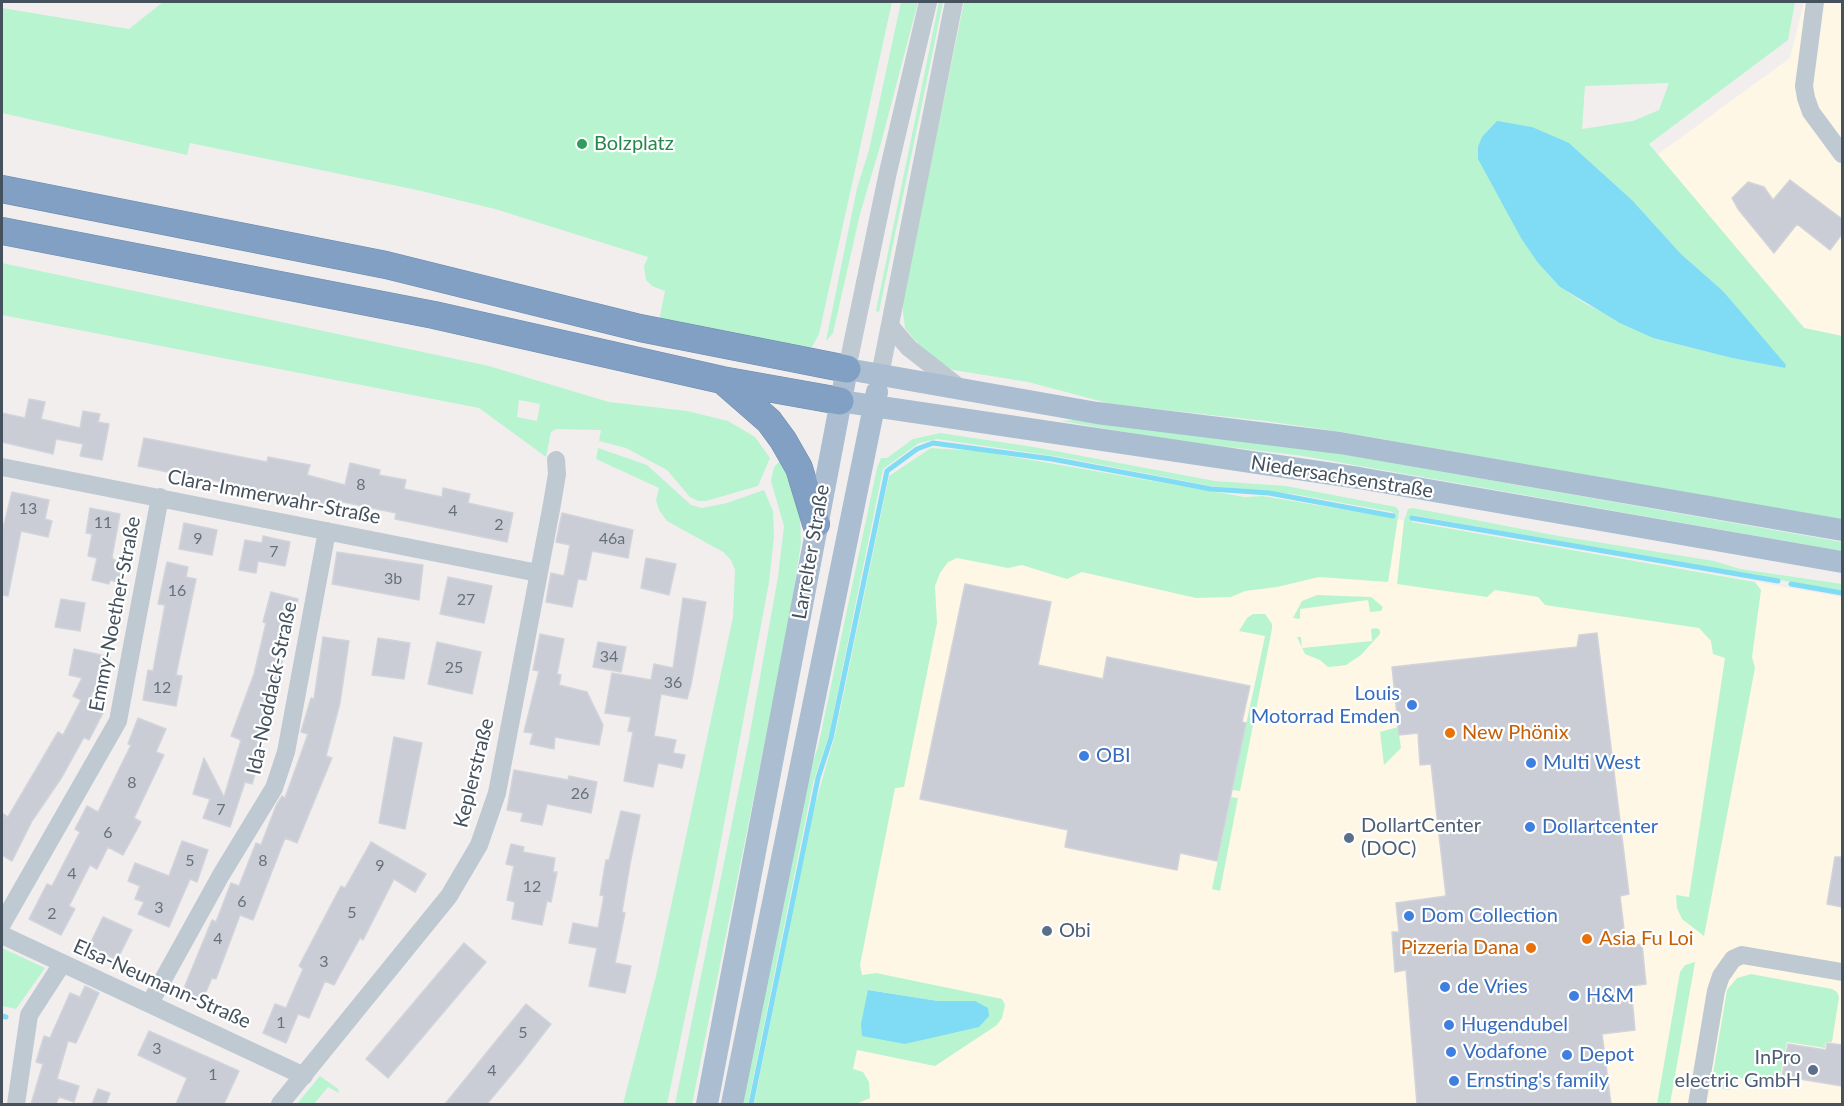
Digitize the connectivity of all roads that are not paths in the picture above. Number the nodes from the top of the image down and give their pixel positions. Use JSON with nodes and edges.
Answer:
{"nodes":[{"id":1,"x":928,"y":2,"type":"edge"},
{"id":2,"x":954,"y":2,"type":"edge"},
{"id":3,"x":1815,"y":2,"type":"edge"},
{"id":4,"x":1842,"y":154,"type":"edge"},
{"id":5,"x":2,"y":189,"type":"edge"},
{"id":6,"x":2,"y":231,"type":"edge"},
{"id":7,"x":890,"y":326,"type":"junction"},
{"id":8,"x":847,"y":369,"type":"junction"},
{"id":9,"x":880,"y":375,"type":"junction"},
{"id":10,"x":722,"y":380,"type":"junction"},
{"id":11,"x":962,"y":390,"type":"junction"},
{"id":12,"x":840,"y":401,"type":"junction"},
{"id":13,"x":875,"y":405,"type":"junction"},
{"id":14,"x":556,"y":460,"type":"dead end"},
{"id":15,"x":2,"y":467,"type":"edge"},
{"id":16,"x":160,"y":497,"type":"junction"},
{"id":17,"x":816,"y":524,"type":"junction"},
{"id":18,"x":1842,"y":530,"type":"edge"},
{"id":19,"x":327,"y":531,"type":"junction"},
{"id":20,"x":1842,"y":562,"type":"edge"},
{"id":21,"x":538,"y":573,"type":"junction"},
{"id":22,"x":2,"y":924,"type":"edge"},
{"id":23,"x":2,"y":935,"type":"edge"},
{"id":24,"x":62,"y":964,"type":"junction"},
{"id":25,"x":1842,"y":972,"type":"edge"},
{"id":26,"x":150,"y":1003,"type":"junction"},
{"id":27,"x":304,"y":1076,"type":"junction"},
{"id":28,"x":16,"y":1104,"type":"edge"},
{"id":29,"x":280,"y":1104,"type":"edge"},
{"id":30,"x":707,"y":1104,"type":"edge"},
{"id":31,"x":732,"y":1104,"type":"edge"},
{"id":32,"x":1697,"y":1104,"type":"edge"}],
"edges":[{"from":1,"to":8,"type":"street","name":"Larrelter Straße"},
{"from":2,"to":7,"type":"street","name":"Larrelter Straße"},
{"from":3,"to":4,"type":"street"},
{"from":5,"to":8,"type":"highway"},
{"from":6,"to":10,"type":"highway"},
{"from":7,"to":9,"type":"street","name":"Larrelter Straße"},
{"from":7,"to":11,"type":"street"},
{"from":8,"to":9,"type":"main road","name":"Niedersachsenstraße"},
{"from":8,"to":12,"type":"main road","name":"Larrelter Straße"},
{"from":9,"to":11,"type":"main road","name":"Niedersachsenstraße"},
{"from":9,"to":13,"type":"main road","name":"Larrelter Straße"},
{"from":10,"to":12,"type":"highway"},
{"from":10,"to":17,"type":"highway"},
{"from":11,"to":18,"type":"main road","name":"Niedersachsenstraße"},
{"from":12,"to":13,"type":"main road","name":"Niedersachsenstraße"},
{"from":12,"to":17,"type":"main road","name":"Larrelter Straße"},
{"from":13,"to":20,"type":"main road","name":"Niedersachsenstraße"},
{"from":13,"to":31,"type":"main road","name":"Larrelter Straße"},
{"from":14,"to":21,"type":"street","name":"Keplerstraße"},
{"from":15,"to":16,"type":"street","name":"Clara-Immerwahr-Straße"},
{"from":16,"to":19,"type":"street","name":"Clara-Immerwahr-Straße"},
{"from":16,"to":22,"type":"street","name":"Emmy-Noether-Straße"},
{"from":17,"to":30,"type":"main road","name":"Larrelter Straße"},
{"from":19,"to":21,"type":"street","name":"Clara-Immerwahr-Straße"},
{"from":19,"to":26,"type":"street","name":"Ida-Noddack-Straße"},
{"from":21,"to":27,"type":"street","name":"Keplerstraße"},
{"from":23,"to":24,"type":"street","name":"Elsa-Neumann-Straße"},
{"from":24,"to":26,"type":"street","name":"Elsa-Neumann-Straße"},
{"from":24,"to":28,"type":"street"},
{"from":25,"to":32,"type":"street"},
{"from":26,"to":27,"type":"street","name":"Elsa-Neumann-Straße"},
{"from":27,"to":29,"type":"street","name":"Keplerstraße"}]}
